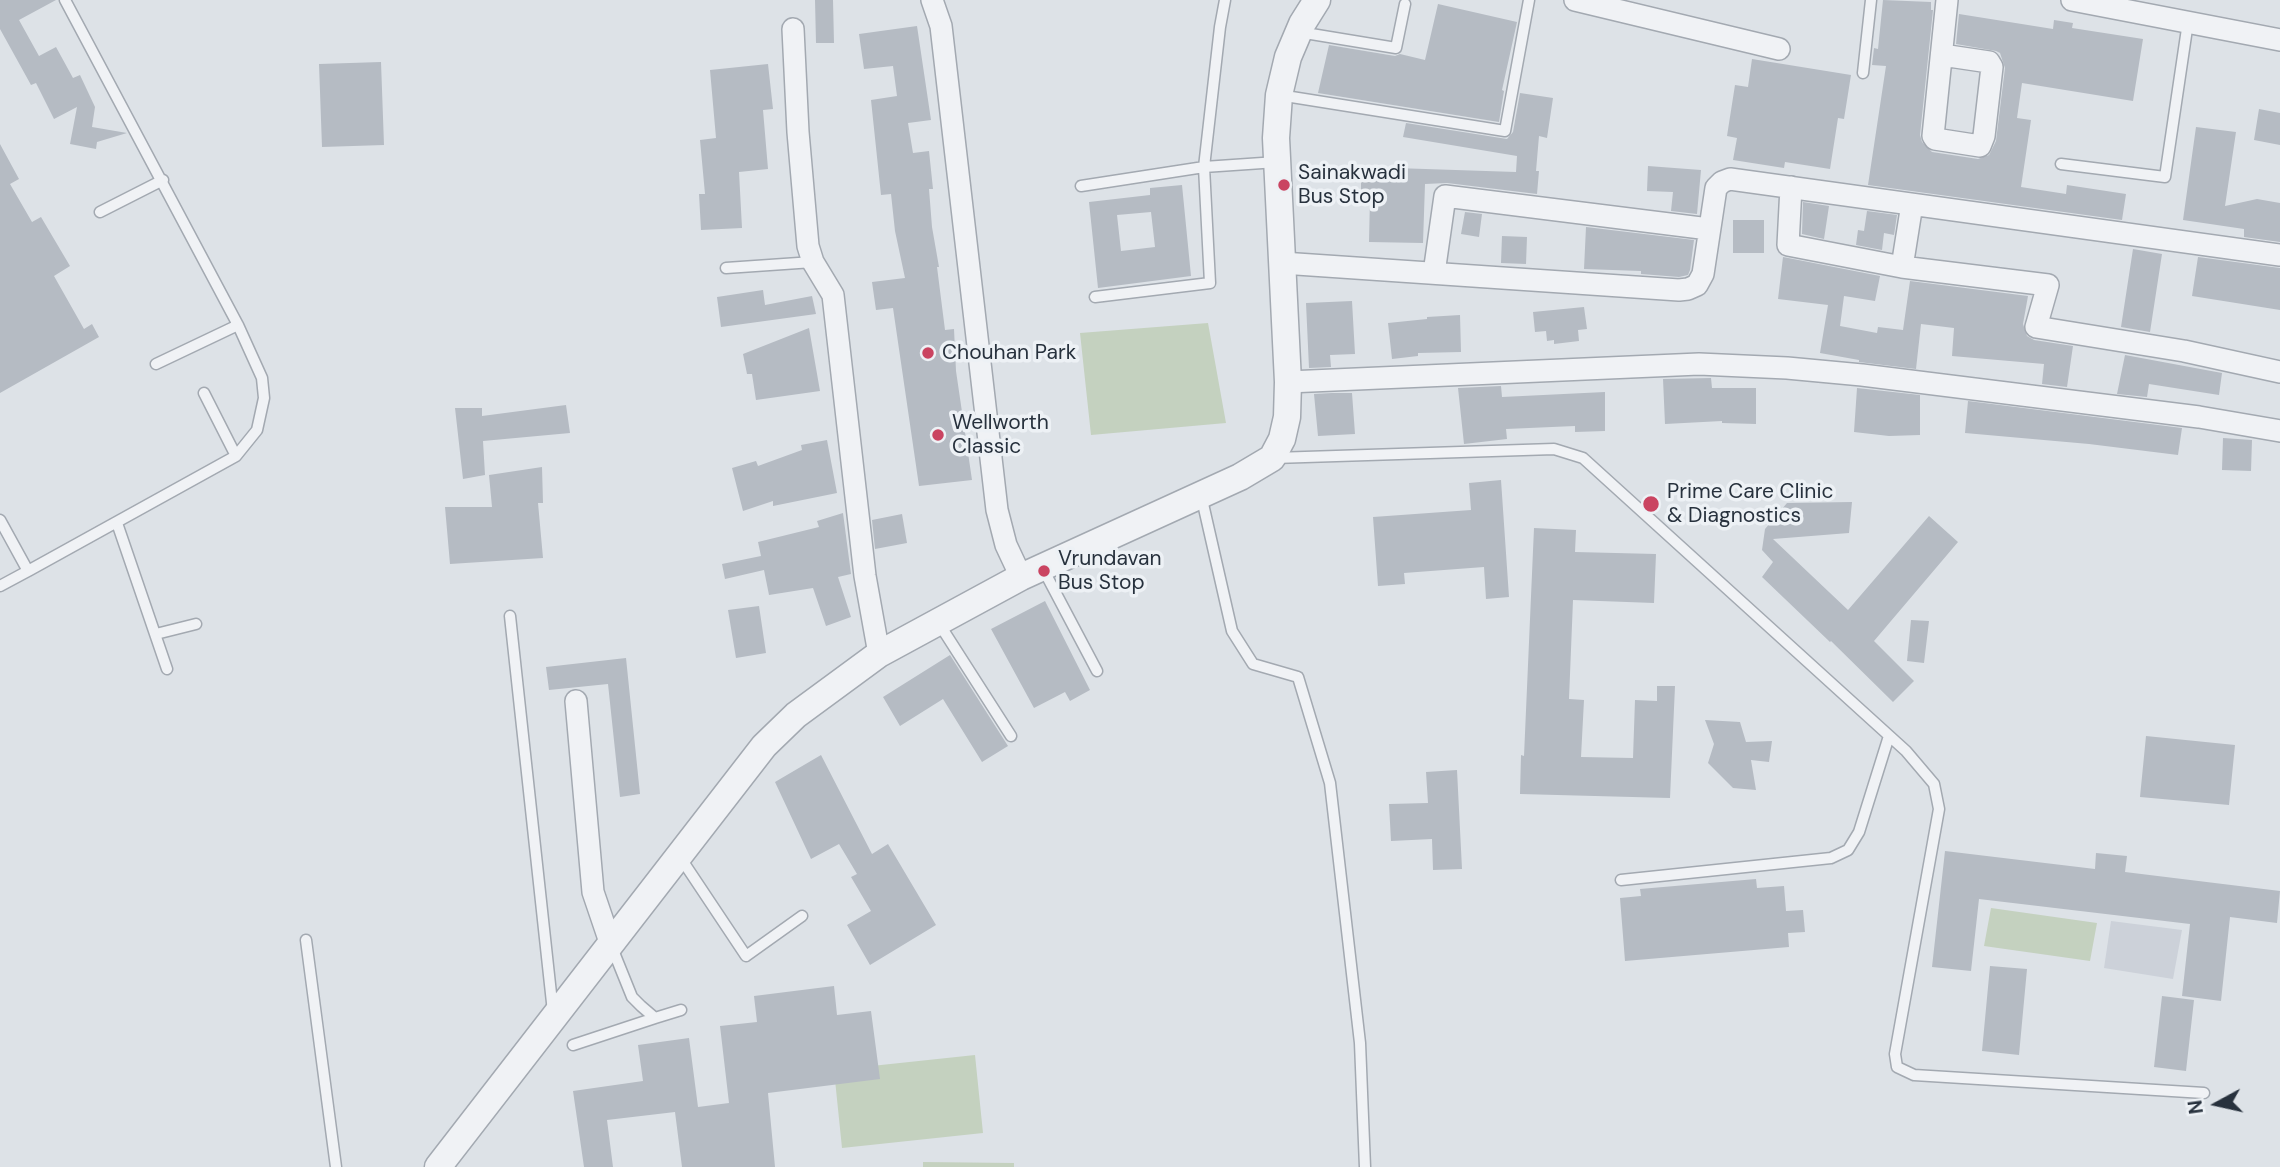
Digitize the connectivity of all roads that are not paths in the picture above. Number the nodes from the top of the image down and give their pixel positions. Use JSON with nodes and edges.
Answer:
{"nodes":[{"id":1,"x":65,"y":0,"type":"edge"},
{"id":2,"x":932,"y":0,"type":"edge"},
{"id":3,"x":1225,"y":0,"type":"edge"},
{"id":4,"x":1317,"y":0,"type":"edge"},
{"id":5,"x":1529,"y":0,"type":"edge"},
{"id":6,"x":1575,"y":0,"type":"edge"},
{"id":7,"x":1871,"y":0,"type":"edge"},
{"id":8,"x":1947,"y":0,"type":"edge"},
{"id":9,"x":2072,"y":0,"type":"edge"},
{"id":10,"x":1405,"y":4,"type":"dead end"},
{"id":11,"x":2188,"y":22,"type":"junction"},
{"id":12,"x":793,"y":29,"type":"dead end"},
{"id":13,"x":1299,"y":32,"type":"junction"},
{"id":14,"x":2280,"y":40,"type":"edge"},
{"id":15,"x":1779,"y":49,"type":"dead end"},
{"id":16,"x":1942,"y":55,"type":"junction"},
{"id":17,"x":1863,"y":73,"type":"dead end"},
{"id":18,"x":1279,"y":94,"type":"junction"},
{"id":19,"x":1277,"y":162,"type":"junction"},
{"id":20,"x":2061,"y":164,"type":"dead end"},
{"id":21,"x":1204,"y":167,"type":"junction"},
{"id":22,"x":163,"y":180,"type":"junction"},
{"id":23,"x":1081,"y":186,"type":"dead end"},
{"id":24,"x":1791,"y":187,"type":"junction"},
{"id":25,"x":1912,"y":204,"type":"junction"},
{"id":26,"x":100,"y":212,"type":"dead end"},
{"id":27,"x":1709,"y":229,"type":"junction"},
{"id":28,"x":2280,"y":255,"type":"edge"},
{"id":29,"x":813,"y":262,"type":"junction"},
{"id":30,"x":1282,"y":263,"type":"junction"},
{"id":31,"x":1902,"y":267,"type":"junction"},
{"id":32,"x":726,"y":268,"type":"dead end"},
{"id":33,"x":1434,"y":274,"type":"junction"},
{"id":34,"x":1094,"y":297,"type":"dead end"},
{"id":35,"x":238,"y":325,"type":"junction"},
{"id":36,"x":156,"y":364,"type":"dead end"},
{"id":37,"x":2280,"y":372,"type":"edge"},
{"id":38,"x":1288,"y":382,"type":"junction"},
{"id":39,"x":204,"y":393,"type":"dead end"},
{"id":40,"x":2280,"y":431,"type":"edge"},
{"id":41,"x":236,"y":456,"type":"junction"},
{"id":42,"x":1272,"y":458,"type":"junction"},
{"id":43,"x":1201,"y":495,"type":"junction"},
{"id":44,"x":0,"y":520,"type":"edge"},
{"id":45,"x":117,"y":523,"type":"junction"},
{"id":46,"x":28,"y":571,"type":"junction"},
{"id":47,"x":1031,"y":572,"type":"junction"},
{"id":48,"x":0,"y":586,"type":"edge"},
{"id":49,"x":510,"y":616,"type":"dead end"},
{"id":50,"x":938,"y":622,"type":"junction"},
{"id":51,"x":197,"y":624,"type":"dead end"},
{"id":52,"x":156,"y":634,"type":"junction"},
{"id":53,"x":878,"y":654,"type":"junction"},
{"id":54,"x":167,"y":669,"type":"dead end"},
{"id":55,"x":1097,"y":671,"type":"dead end"},
{"id":56,"x":576,"y":701,"type":"dead end"},
{"id":57,"x":1011,"y":736,"type":"dead end"},
{"id":58,"x":1889,"y":736,"type":"junction"},
{"id":59,"x":680,"y":857,"type":"junction"},
{"id":60,"x":1621,"y":880,"type":"dead end"},
{"id":61,"x":802,"y":916,"type":"dead end"},
{"id":62,"x":306,"y":940,"type":"dead end"},
{"id":63,"x":611,"y":945,"type":"junction"},
{"id":64,"x":681,"y":1010,"type":"dead end"},
{"id":65,"x":554,"y":1018,"type":"junction"},
{"id":66,"x":655,"y":1018,"type":"junction"},
{"id":67,"x":573,"y":1045,"type":"dead end"},
{"id":68,"x":2204,"y":1093,"type":"dead end"},
{"id":69,"x":335,"y":1167,"type":"edge"},
{"id":70,"x":439,"y":1167,"type":"edge"},
{"id":71,"x":1364,"y":1167,"type":"edge"}],
"edges":[{"from":1,"to":22,"type":"lane"},
{"from":2,"to":47,"type":"street"},
{"from":3,"to":21,"type":"lane"},
{"from":4,"to":13,"type":"street"},
{"from":5,"to":18,"type":"lane"},
{"from":6,"to":15,"type":"street"},
{"from":7,"to":17,"type":"lane"},
{"from":8,"to":16,"type":"street"},
{"from":9,"to":11,"type":"street"},
{"from":10,"to":13,"type":"lane"},
{"from":11,"to":14,"type":"street"},
{"from":11,"to":20,"type":"lane"},
{"from":12,"to":29,"type":"street"},
{"from":13,"to":18,"type":"street"},
{"from":16,"to":16,"type":"street"},
{"from":18,"to":19,"type":"street"},
{"from":19,"to":21,"type":"lane"},
{"from":19,"to":30,"type":"street"},
{"from":21,"to":23,"type":"lane"},
{"from":21,"to":34,"type":"lane"},
{"from":22,"to":26,"type":"lane"},
{"from":22,"to":35,"type":"lane"},
{"from":24,"to":25,"type":"street"},
{"from":24,"to":27,"type":"street"},
{"from":24,"to":31,"type":"street"},
{"from":25,"to":28,"type":"street"},
{"from":25,"to":31,"type":"street"},
{"from":27,"to":33,"type":"street"},
{"from":27,"to":33,"type":"street"},
{"from":29,"to":32,"type":"lane"},
{"from":29,"to":53,"type":"street"},
{"from":30,"to":33,"type":"street"},
{"from":30,"to":38,"type":"street"},
{"from":31,"to":37,"type":"street"},
{"from":35,"to":36,"type":"lane"},
{"from":35,"to":41,"type":"lane"},
{"from":38,"to":40,"type":"street"},
{"from":38,"to":42,"type":"street"},
{"from":39,"to":41,"type":"lane"},
{"from":41,"to":45,"type":"lane"},
{"from":42,"to":43,"type":"street"},
{"from":42,"to":58,"type":"lane"},
{"from":43,"to":47,"type":"street"},
{"from":43,"to":71,"type":"lane"},
{"from":44,"to":46,"type":"lane"},
{"from":45,"to":46,"type":"lane"},
{"from":45,"to":52,"type":"lane"},
{"from":46,"to":48,"type":"lane"},
{"from":47,"to":50,"type":"street"},
{"from":47,"to":55,"type":"lane"},
{"from":49,"to":65,"type":"lane"},
{"from":50,"to":53,"type":"street"},
{"from":50,"to":57,"type":"lane"},
{"from":51,"to":52,"type":"lane"},
{"from":52,"to":54,"type":"lane"},
{"from":53,"to":59,"type":"street"},
{"from":56,"to":63,"type":"street"},
{"from":58,"to":60,"type":"lane"},
{"from":58,"to":68,"type":"lane"},
{"from":59,"to":61,"type":"lane"},
{"from":59,"to":63,"type":"street"},
{"from":62,"to":69,"type":"lane"},
{"from":63,"to":65,"type":"street"},
{"from":63,"to":66,"type":"lane"},
{"from":64,"to":66,"type":"lane"},
{"from":65,"to":70,"type":"street"},
{"from":66,"to":67,"type":"lane"}]}
